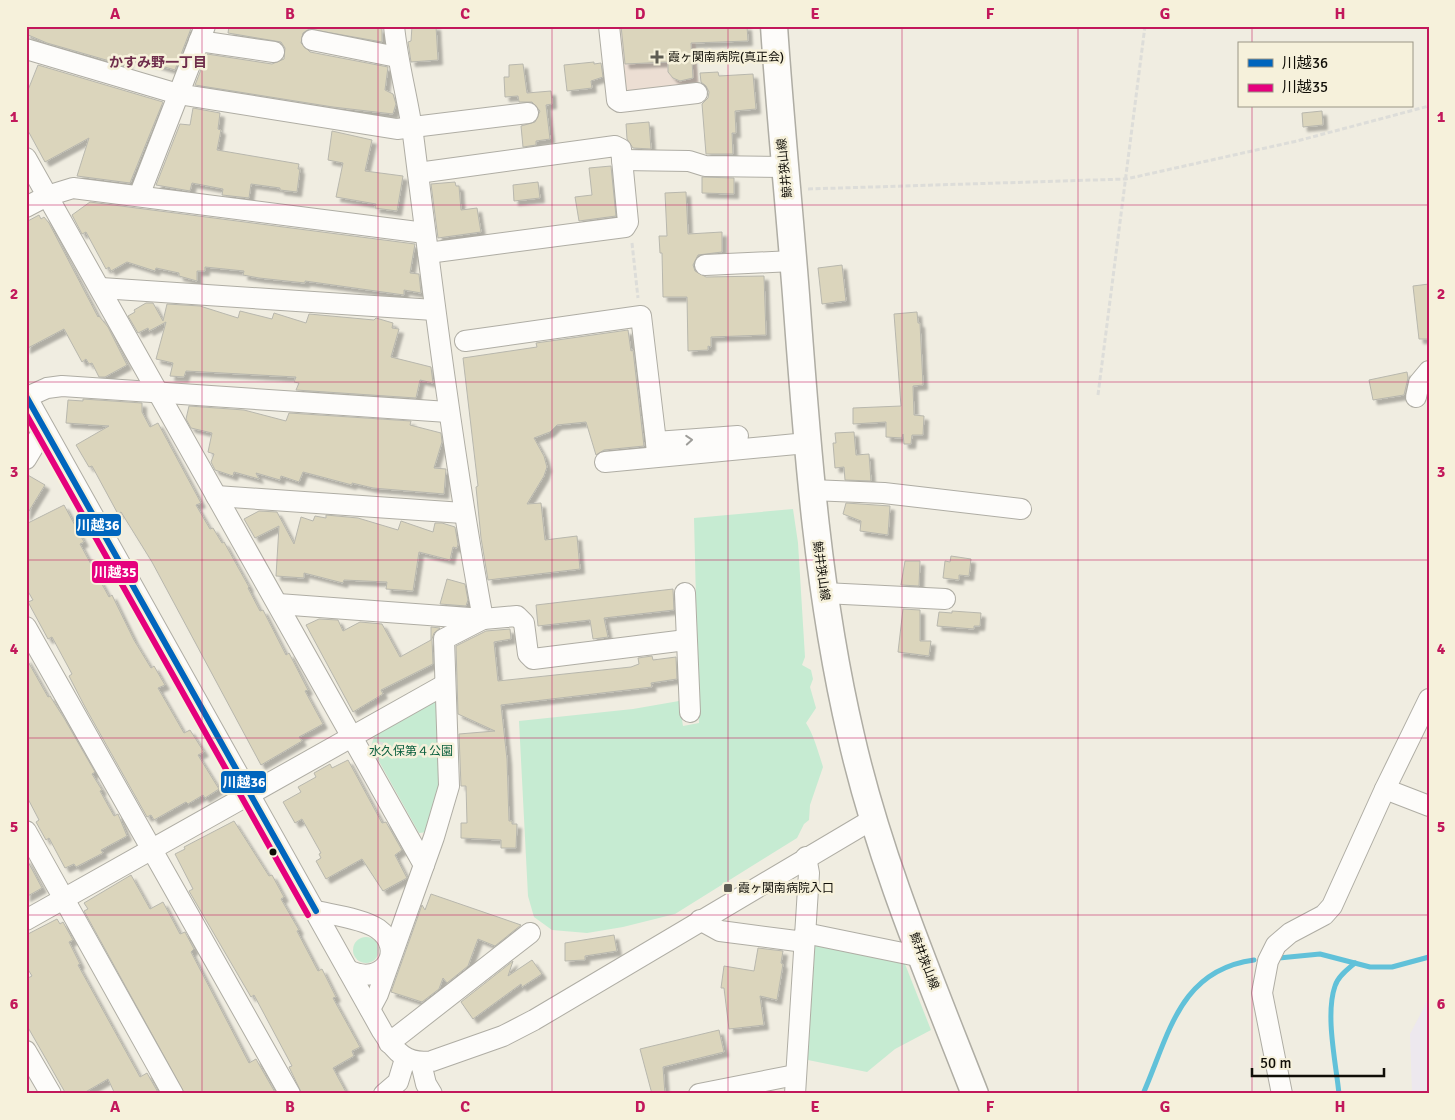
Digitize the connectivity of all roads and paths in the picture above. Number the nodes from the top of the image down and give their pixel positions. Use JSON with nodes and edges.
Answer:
{"nodes":[{"id":1,"x":394,"y":26,"type":"edge"},
{"id":2,"x":609,"y":26,"type":"edge"},
{"id":3,"x":774,"y":26,"type":"edge"},
{"id":4,"x":1145,"y":26,"type":"edge"},
{"id":5,"x":202,"y":33,"type":"edge"},
{"id":6,"x":312,"y":40,"type":"dead end"},
{"id":7,"x":26,"y":49,"type":"edge"},
{"id":8,"x":274,"y":52,"type":"dead end"},
{"id":9,"x":397,"y":57,"type":"junction"},
{"id":10,"x":178,"y":94,"type":"junction"},
{"id":11,"x":697,"y":94,"type":"dead end"},
{"id":12,"x":1429,"y":106,"type":"edge"},
{"id":13,"x":528,"y":113,"type":"dead end"},
{"id":14,"x":412,"y":128,"type":"junction"},
{"id":15,"x":26,"y":158,"type":"edge"},
{"id":16,"x":622,"y":160,"type":"junction"},
{"id":17,"x":418,"y":173,"type":"junction"},
{"id":18,"x":786,"y":179,"type":"junction"},
{"id":19,"x":1126,"y":179,"type":"junction"},
{"id":20,"x":47,"y":196,"type":"junction"},
{"id":21,"x":139,"y":196,"type":"junction"},
{"id":22,"x":26,"y":207,"type":"edge"},
{"id":23,"x":628,"y":225,"type":"junction"},
{"id":24,"x":425,"y":233,"type":"junction"},
{"id":25,"x":428,"y":254,"type":"junction"},
{"id":26,"x":793,"y":262,"type":"junction"},
{"id":27,"x":705,"y":265,"type":"dead end"},
{"id":28,"x":101,"y":288,"type":"junction"},
{"id":29,"x":434,"y":310,"type":"junction"},
{"id":30,"x":640,"y":316,"type":"junction"},
{"id":31,"x":465,"y":341,"type":"dead end"},
{"id":32,"x":1429,"y":371,"type":"edge"},
{"id":33,"x":157,"y":392,"type":"junction"},
{"id":34,"x":1098,"y":395,"type":"dead end"},
{"id":35,"x":26,"y":396,"type":"edge"},
{"id":36,"x":1416,"y":397,"type":"dead end"},
{"id":37,"x":448,"y":412,"type":"junction"},
{"id":38,"x":44,"y":429,"type":"junction"},
{"id":39,"x":807,"y":437,"type":"junction"},
{"id":40,"x":656,"y":450,"type":"junction"},
{"id":41,"x":26,"y":459,"type":"edge"},
{"id":42,"x":605,"y":462,"type":"dead end"},
{"id":43,"x":811,"y":490,"type":"junction"},
{"id":44,"x":216,"y":496,"type":"junction"},
{"id":45,"x":1020,"y":509,"type":"dead end"},
{"id":46,"x":463,"y":513,"type":"junction"},
{"id":47,"x":685,"y":593,"type":"dead end"},
{"id":48,"x":824,"y":594,"type":"junction"},
{"id":49,"x":945,"y":599,"type":"dead end"},
{"id":50,"x":278,"y":604,"type":"junction"},
{"id":51,"x":483,"y":619,"type":"junction"},
{"id":52,"x":26,"y":627,"type":"edge"},
{"id":53,"x":686,"y":640,"type":"junction"},
{"id":54,"x":444,"y":685,"type":"junction"},
{"id":55,"x":1429,"y":699,"type":"edge"},
{"id":56,"x":690,"y":712,"type":"dead end"},
{"id":57,"x":351,"y":736,"type":"junction"},
{"id":58,"x":1385,"y":789,"type":"junction"},
{"id":59,"x":251,"y":794,"type":"junction"},
{"id":60,"x":1429,"y":806,"type":"edge"},
{"id":61,"x":873,"y":819,"type":"junction"},
{"id":62,"x":26,"y":832,"type":"edge"},
{"id":63,"x":152,"y":850,"type":"junction"},
{"id":64,"x":806,"y":857,"type":"junction"},
{"id":65,"x":424,"y":865,"type":"junction"},
{"id":66,"x":65,"y":899,"type":"junction"},
{"id":67,"x":316,"y":911,"type":"junction"},
{"id":68,"x":26,"y":920,"type":"edge"},
{"id":69,"x":700,"y":920,"type":"junction"},
{"id":70,"x":373,"y":925,"type":"junction"},
{"id":71,"x":399,"y":932,"type":"junction"},
{"id":72,"x":530,"y":932,"type":"dead end"},
{"id":73,"x":805,"y":938,"type":"junction"},
{"id":74,"x":922,"y":957,"type":"junction"},
{"id":75,"x":389,"y":961,"type":"junction"},
{"id":76,"x":348,"y":970,"type":"junction"},
{"id":77,"x":370,"y":1009,"type":"junction"},
{"id":78,"x":389,"y":1043,"type":"junction"},
{"id":79,"x":26,"y":1051,"type":"edge"},
{"id":80,"x":413,"y":1061,"type":"junction"},
{"id":81,"x":795,"y":1085,"type":"edge"},
{"id":82,"x":51,"y":1094,"type":"edge"},
{"id":83,"x":173,"y":1094,"type":"edge"},
{"id":84,"x":290,"y":1094,"type":"edge"},
{"id":85,"x":384,"y":1094,"type":"edge"},
{"id":86,"x":432,"y":1094,"type":"edge"},
{"id":87,"x":699,"y":1094,"type":"edge"},
{"id":88,"x":975,"y":1094,"type":"edge"},
{"id":89,"x":1282,"y":1094,"type":"edge"}],
"edges":[{"from":1,"to":9,"type":"street"},
{"from":2,"to":11,"type":"street"},
{"from":3,"to":18,"type":"main road","name":"鯨井狭山線"},
{"from":4,"to":19,"type":"path"},
{"from":5,"to":8,"type":"street"},
{"from":5,"to":10,"type":"street"},
{"from":6,"to":9,"type":"street"},
{"from":7,"to":10,"type":"street"},
{"from":9,"to":14,"type":"street"},
{"from":10,"to":14,"type":"street"},
{"from":10,"to":21,"type":"street"},
{"from":12,"to":19,"type":"path"},
{"from":13,"to":14,"type":"street"},
{"from":14,"to":17,"type":"street"},
{"from":15,"to":20,"type":"street"},
{"from":16,"to":17,"type":"street"},
{"from":16,"to":18,"type":"street"},
{"from":16,"to":23,"type":"street"},
{"from":17,"to":24,"type":"street"},
{"from":18,"to":19,"type":"path"},
{"from":18,"to":26,"type":"main road","name":"鯨井狭山線"},
{"from":19,"to":34,"type":"path"},
{"from":20,"to":21,"type":"street"},
{"from":20,"to":22,"type":"street"},
{"from":20,"to":28,"type":"street"},
{"from":21,"to":24,"type":"street"},
{"from":23,"to":25,"type":"street"},
{"from":23,"to":30,"type":"path"},
{"from":24,"to":25,"type":"street"},
{"from":25,"to":29,"type":"street"},
{"from":26,"to":27,"type":"street"},
{"from":26,"to":39,"type":"main road","name":"鯨井狭山線"},
{"from":28,"to":29,"type":"street"},
{"from":28,"to":33,"type":"street"},
{"from":29,"to":37,"type":"street"},
{"from":30,"to":31,"type":"street"},
{"from":30,"to":40,"type":"street"},
{"from":32,"to":36,"type":"street"},
{"from":33,"to":35,"type":"street"},
{"from":33,"to":37,"type":"street"},
{"from":33,"to":44,"type":"street"},
{"from":35,"to":38,"type":"street"},
{"from":37,"to":46,"type":"street"},
{"from":38,"to":41,"type":"street"},
{"from":38,"to":59,"type":"street"},
{"from":39,"to":40,"type":"street"},
{"from":39,"to":43,"type":"main road","name":"鯨井狭山線"},
{"from":40,"to":42,"type":"street"},
{"from":43,"to":45,"type":"street"},
{"from":43,"to":48,"type":"main road","name":"鯨井狭山線"},
{"from":44,"to":46,"type":"street"},
{"from":44,"to":50,"type":"street"},
{"from":46,"to":51,"type":"street"},
{"from":47,"to":53,"type":"street"},
{"from":48,"to":49,"type":"street"},
{"from":48,"to":61,"type":"main road","name":"鯨井狭山線"},
{"from":50,"to":51,"type":"street"},
{"from":50,"to":57,"type":"street"},
{"from":51,"to":53,"type":"street"},
{"from":51,"to":54,"type":"street"},
{"from":52,"to":63,"type":"street"},
{"from":53,"to":56,"type":"street"},
{"from":54,"to":57,"type":"street"},
{"from":54,"to":65,"type":"street"},
{"from":55,"to":58,"type":"street"},
{"from":57,"to":59,"type":"street"},
{"from":57,"to":65,"type":"street"},
{"from":58,"to":60,"type":"street"},
{"from":58,"to":89,"type":"street"},
{"from":59,"to":63,"type":"street"},
{"from":59,"to":67,"type":"street"},
{"from":61,"to":64,"type":"street"},
{"from":61,"to":74,"type":"main road","name":"鯨井狭山線"},
{"from":62,"to":66,"type":"street"},
{"from":63,"to":66,"type":"street"},
{"from":63,"to":84,"type":"street"},
{"from":64,"to":69,"type":"street"},
{"from":64,"to":73,"type":"street"},
{"from":65,"to":71,"type":"street"},
{"from":66,"to":68,"type":"street"},
{"from":66,"to":83,"type":"street"},
{"from":67,"to":70,"type":"street"},
{"from":67,"to":76,"type":"street"},
{"from":69,"to":73,"type":"street"},
{"from":69,"to":80,"type":"street"},
{"from":70,"to":71,"type":"street"},
{"from":70,"to":75,"type":"street"},
{"from":71,"to":75,"type":"street"},
{"from":72,"to":78,"type":"street"},
{"from":73,"to":74,"type":"street"},
{"from":73,"to":81,"type":"street"},
{"from":74,"to":88,"type":"main road","name":"鯨井狭山線"},
{"from":75,"to":76,"type":"street"},
{"from":75,"to":77,"type":"street"},
{"from":76,"to":77,"type":"street"},
{"from":77,"to":78,"type":"street"},
{"from":78,"to":80,"type":"street"},
{"from":79,"to":82,"type":"street"},
{"from":80,"to":85,"type":"street"},
{"from":80,"to":86,"type":"street"},
{"from":81,"to":87,"type":"street"}]}
